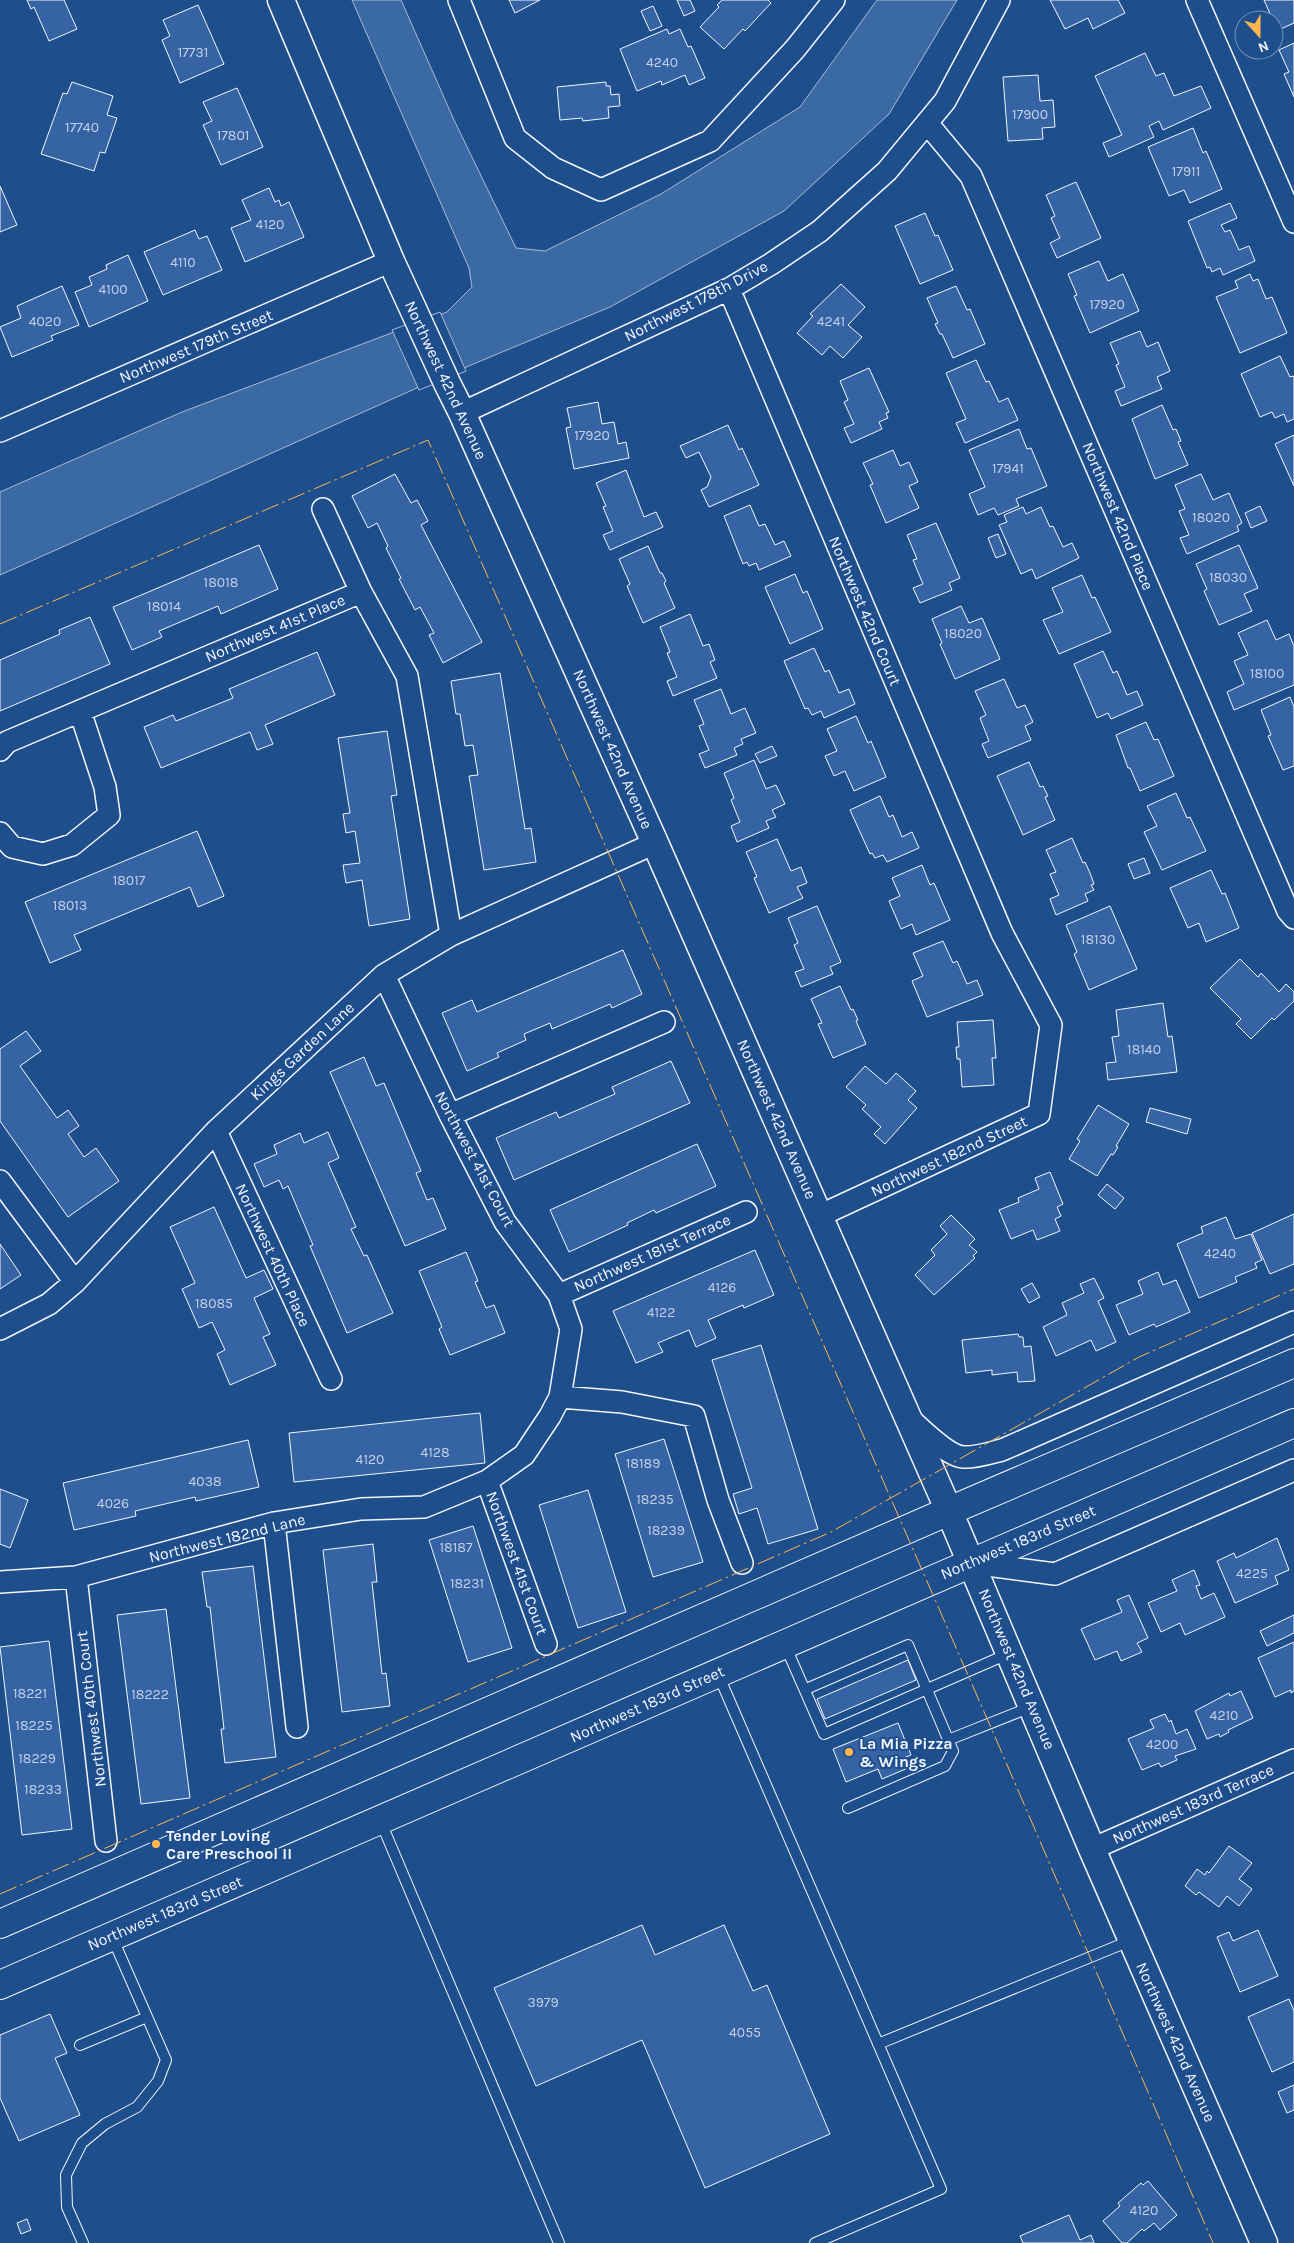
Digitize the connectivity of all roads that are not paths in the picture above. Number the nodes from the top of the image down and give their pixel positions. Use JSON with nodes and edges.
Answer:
{"nodes":[{"id":1,"x":280,"y":0,"type":"edge"},
{"id":2,"x":459,"y":0,"type":"edge"},
{"id":3,"x":834,"y":0,"type":"edge"},
{"id":4,"x":999,"y":0,"type":"edge"},
{"id":5,"x":1197,"y":0,"type":"edge"},
{"id":6,"x":926,"y":123,"type":"junction"},
{"id":7,"x":1294,"y":222,"type":"edge"},
{"id":8,"x":391,"y":261,"type":"junction"},
{"id":9,"x":729,"y":289,"type":"junction"},
{"id":10,"x":462,"y":413,"type":"junction"},
{"id":11,"x":0,"y":431,"type":"edge"},
{"id":12,"x":323,"y":509,"type":"dead end"},
{"id":13,"x":361,"y":592,"type":"junction"},
{"id":14,"x":80,"y":711,"type":"junction"},
{"id":15,"x":0,"y":750,"type":"edge"},
{"id":16,"x":0,"y":834,"type":"edge"},
{"id":17,"x":655,"y":843,"type":"junction"},
{"id":18,"x":1294,"y":918,"type":"edge"},
{"id":19,"x":1002,"y":933,"type":"joint"},
{"id":20,"x":451,"y":934,"type":"junction"},
{"id":21,"x":384,"y":975,"type":"junction"},
{"id":22,"x":664,"y":1022,"type":"dead end"},
{"id":23,"x":450,"y":1115,"type":"junction"},
{"id":24,"x":216,"y":1131,"type":"junction"},
{"id":25,"x":0,"y":1181,"type":"edge"},
{"id":26,"x":746,"y":1212,"type":"dead end"},
{"id":27,"x":819,"y":1216,"type":"junction"},
{"id":28,"x":75,"y":1282,"type":"junction"},
{"id":29,"x":559,"y":1295,"type":"junction"},
{"id":30,"x":1294,"y":1322,"type":"edge"},
{"id":31,"x":0,"y":1329,"type":"edge"},
{"id":32,"x":1294,"y":1363,"type":"edge"},
{"id":33,"x":331,"y":1379,"type":"dead end"},
{"id":34,"x":560,"y":1397,"type":"junction"},
{"id":35,"x":908,"y":1418,"type":"junction"},
{"id":36,"x":1294,"y":1423,"type":"edge"},
{"id":37,"x":1294,"y":1470,"type":"edge"},
{"id":38,"x":488,"y":1481,"type":"junction"},
{"id":39,"x":949,"y":1511,"type":"junction"},
{"id":40,"x":274,"y":1522,"type":"junction"},
{"id":41,"x":972,"y":1562,"type":"junction"},
{"id":42,"x":742,"y":1563,"type":"dead end"},
{"id":43,"x":76,"y":1577,"type":"junction"},
{"id":44,"x":0,"y":1582,"type":"edge"},
{"id":45,"x":546,"y":1644,"type":"dead end"},
{"id":46,"x":785,"y":1644,"type":"junction"},
{"id":47,"x":1010,"y":1653,"type":"junction"},
{"id":48,"x":717,"y":1673,"type":"junction"},
{"id":49,"x":806,"y":1689,"type":"junction"},
{"id":50,"x":927,"y":1691,"type":"junction"},
{"id":51,"x":1032,"y":1706,"type":"junction"},
{"id":52,"x":297,"y":1727,"type":"dead end"},
{"id":53,"x":948,"y":1740,"type":"junction"},
{"id":54,"x":1294,"y":1760,"type":"edge"},
{"id":55,"x":848,"y":1808,"type":"dead end"},
{"id":56,"x":380,"y":1820,"type":"junction"},
{"id":57,"x":106,"y":1841,"type":"dead end"},
{"id":58,"x":1092,"y":1849,"type":"junction"},
{"id":59,"x":0,"y":1924,"type":"edge"},
{"id":60,"x":111,"y":1936,"type":"junction"},
{"id":61,"x":1132,"y":1940,"type":"junction"},
{"id":62,"x":0,"y":1985,"type":"edge"},
{"id":63,"x":147,"y":2017,"type":"junction"},
{"id":64,"x":878,"y":2044,"type":"junction"},
{"id":65,"x":80,"y":2045,"type":"dead end"},
{"id":66,"x":1259,"y":2241,"type":"edge"},
{"id":67,"x":83,"y":2243,"type":"edge"},
{"id":68,"x":559,"y":2243,"type":"edge"},
{"id":69,"x":815,"y":2243,"type":"edge"}],
"edges":[{"from":1,"to":8,"type":"street","name":"Northwest 42nd Avenue"},
{"from":2,"to":3,"type":"street"},
{"from":4,"to":6,"type":"street","name":"Northwest 178th Drive"},
{"from":5,"to":7,"type":"street"},
{"from":6,"to":9,"type":"street","name":"Northwest 178th Drive"},
{"from":6,"to":18,"type":"street","name":"Northwest 42nd Place"},
{"from":8,"to":10,"type":"street","name":"Northwest 42nd Avenue"},
{"from":8,"to":11,"type":"street","name":"Northwest 179th Street"},
{"from":9,"to":10,"type":"street","name":"Northwest 178th Drive"},
{"from":9,"to":19,"type":"street","name":"Northwest 42nd Court"},
{"from":10,"to":17,"type":"street","name":"Northwest 42nd Avenue"},
{"from":12,"to":13,"type":"street"},
{"from":13,"to":14,"type":"street","name":"Northwest 41st Place"},
{"from":13,"to":20,"type":"street","name":"Northwest 41st Place"},
{"from":14,"to":15,"type":"street","name":"Northwest 41st Place"},
{"from":14,"to":16,"type":"street"},
{"from":17,"to":20,"type":"street","name":"Kings Garden Lane"},
{"from":17,"to":27,"type":"street","name":"Northwest 42nd Avenue"},
{"from":19,"to":27,"type":"street","name":"Northwest 182nd Street"},
{"from":20,"to":21,"type":"street","name":"Kings Garden Lane"},
{"from":21,"to":23,"type":"street","name":"Northwest 41st Court"},
{"from":21,"to":24,"type":"street","name":"Kings Garden Lane"},
{"from":22,"to":23,"type":"street"},
{"from":23,"to":29,"type":"street","name":"Northwest 41st Court"},
{"from":24,"to":28,"type":"street","name":"Kings Garden Lane"},
{"from":24,"to":33,"type":"street","name":"Northwest 40th Place"},
{"from":25,"to":28,"type":"street"},
{"from":26,"to":29,"type":"street","name":"Northwest 181st Terrace"},
{"from":27,"to":35,"type":"street","name":"Northwest 42nd Avenue"},
{"from":28,"to":31,"type":"street","name":"Kings Garden Lane"},
{"from":29,"to":34,"type":"street","name":"Northwest 41st Court"},
{"from":30,"to":35,"type":"street"},
{"from":32,"to":39,"type":"main road"},
{"from":34,"to":38,"type":"street","name":"Northwest 182nd Lane"},
{"from":34,"to":42,"type":"street"},
{"from":35,"to":39,"type":"street","name":"Northwest 42nd Avenue"},
{"from":36,"to":41,"type":"main road","name":"Northwest 183rd Street"},
{"from":37,"to":41,"type":"street"},
{"from":38,"to":40,"type":"street","name":"Northwest 182nd Lane"},
{"from":38,"to":45,"type":"street","name":"Northwest 41st Court"},
{"from":39,"to":41,"type":"street","name":"Northwest 42nd Avenue"},
{"from":39,"to":59,"type":"main road"},
{"from":40,"to":43,"type":"street","name":"Northwest 182nd Lane"},
{"from":40,"to":52,"type":"street"},
{"from":41,"to":46,"type":"main road","name":"Northwest 183rd Street"},
{"from":41,"to":47,"type":"street","name":"Northwest 42nd Avenue"},
{"from":43,"to":44,"type":"street","name":"Northwest 182nd Lane"},
{"from":43,"to":57,"type":"street","name":"Northwest 40th Court"},
{"from":46,"to":48,"type":"main road","name":"Northwest 183rd Street"},
{"from":46,"to":49,"type":"lane"},
{"from":47,"to":50,"type":"lane"},
{"from":47,"to":51,"type":"street","name":"Northwest 42nd Avenue"},
{"from":48,"to":56,"type":"main road","name":"Northwest 183rd Street"},
{"from":48,"to":64,"type":"lane"},
{"from":49,"to":50,"type":"lane"},
{"from":49,"to":50,"type":"lane"},
{"from":50,"to":53,"type":"lane"},
{"from":51,"to":53,"type":"lane"},
{"from":51,"to":58,"type":"street","name":"Northwest 42nd Avenue"},
{"from":53,"to":55,"type":"lane"},
{"from":54,"to":58,"type":"street","name":"Northwest 183rd Terrace"},
{"from":56,"to":60,"type":"main road","name":"Northwest 183rd Street"},
{"from":56,"to":68,"type":"lane"},
{"from":58,"to":61,"type":"street","name":"Northwest 42nd Avenue"},
{"from":60,"to":62,"type":"main road","name":"Northwest 183rd Street"},
{"from":60,"to":63,"type":"lane"},
{"from":61,"to":64,"type":"lane"},
{"from":61,"to":66,"type":"street","name":"Northwest 42nd Avenue"},
{"from":63,"to":65,"type":"lane"},
{"from":63,"to":67,"type":"lane"},
{"from":64,"to":69,"type":"lane"}]}
